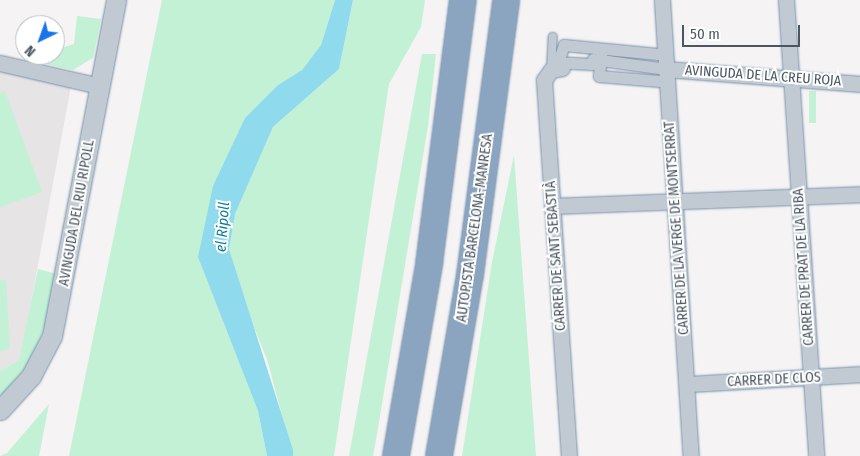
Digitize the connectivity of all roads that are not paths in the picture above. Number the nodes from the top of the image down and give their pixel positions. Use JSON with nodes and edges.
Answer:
{"nodes":[{"id":1,"x":116,"y":0,"type":"edge"},
{"id":2,"x":463,"y":0,"type":"edge"},
{"id":3,"x":506,"y":0,"type":"edge"},
{"id":4,"x":662,"y":0,"type":"edge"},
{"id":5,"x":786,"y":0,"type":"edge"},
{"id":6,"x":553,"y":37,"type":"dead end"},
{"id":7,"x":658,"y":54,"type":"dead end"},
{"id":8,"x":0,"y":64,"type":"edge"},
{"id":9,"x":556,"y":69,"type":"joint"},
{"id":10,"x":663,"y":75,"type":"junction"},
{"id":11,"x":791,"y":78,"type":"junction"},
{"id":12,"x":860,"y":84,"type":"edge"},
{"id":13,"x":100,"y":86,"type":"junction"},
{"id":14,"x":860,"y":194,"type":"edge"},
{"id":15,"x":799,"y":198,"type":"junction"},
{"id":16,"x":674,"y":200,"type":"junction"},
{"id":17,"x":552,"y":206,"type":"junction"},
{"id":18,"x":860,"y":374,"type":"edge"},
{"id":19,"x":812,"y":378,"type":"junction"},
{"id":20,"x":688,"y":384,"type":"junction"},
{"id":21,"x":0,"y":410,"type":"edge"},
{"id":22,"x":396,"y":456,"type":"edge"},
{"id":23,"x":439,"y":456,"type":"edge"},
{"id":24,"x":569,"y":456,"type":"edge"},
{"id":25,"x":691,"y":456,"type":"edge"},
{"id":26,"x":816,"y":456,"type":"edge"}],
"edges":[{"from":1,"to":13,"type":"street","name":"AVINGUDA DEL RIU RIPOLL"},
{"from":2,"to":22,"type":"highway"},
{"from":3,"to":23,"type":"highway","name":"AUTOPISTA BARCELONA-MANRESA"},
{"from":4,"to":10,"type":"street","name":"CARRER DE LA VERGE DE MONTSERRAT"},
{"from":5,"to":11,"type":"street","name":"CARRER DE PRAT DE LA RIBA"},
{"from":6,"to":9,"type":"lane"},
{"from":7,"to":10,"type":"street"},
{"from":8,"to":13,"type":"street"},
{"from":9,"to":17,"type":"street","name":"CARRER DE SANT SEBASTIÀ"},
{"from":10,"to":11,"type":"street","name":"AVINGUDA DE LA CREU ROJA"},
{"from":10,"to":16,"type":"street","name":"CARRER DE LA VERGE DE MONTSERRAT"},
{"from":11,"to":12,"type":"street","name":"AVINGUDA DE LA CREU ROJA"},
{"from":11,"to":15,"type":"street","name":"CARRER DE PRAT DE LA RIBA"},
{"from":13,"to":21,"type":"street","name":"AVINGUDA DEL RIU RIPOLL"},
{"from":14,"to":15,"type":"street"},
{"from":15,"to":16,"type":"street"},
{"from":15,"to":19,"type":"street","name":"CARRER DE PRAT DE LA RIBA"},
{"from":16,"to":17,"type":"street"},
{"from":16,"to":20,"type":"street","name":"CARRER DE LA VERGE DE MONTSERRAT"},
{"from":17,"to":24,"type":"street","name":"CARRER DE SANT SEBASTIÀ"},
{"from":18,"to":19,"type":"street","name":"CARRER DE CLOS"},
{"from":19,"to":20,"type":"street","name":"CARRER DE CLOS"},
{"from":19,"to":26,"type":"street","name":"CARRER DE PRAT DE LA RIBA"},
{"from":20,"to":25,"type":"street","name":"CARRER DE LA VERGE DE MONTSERRAT"}]}
